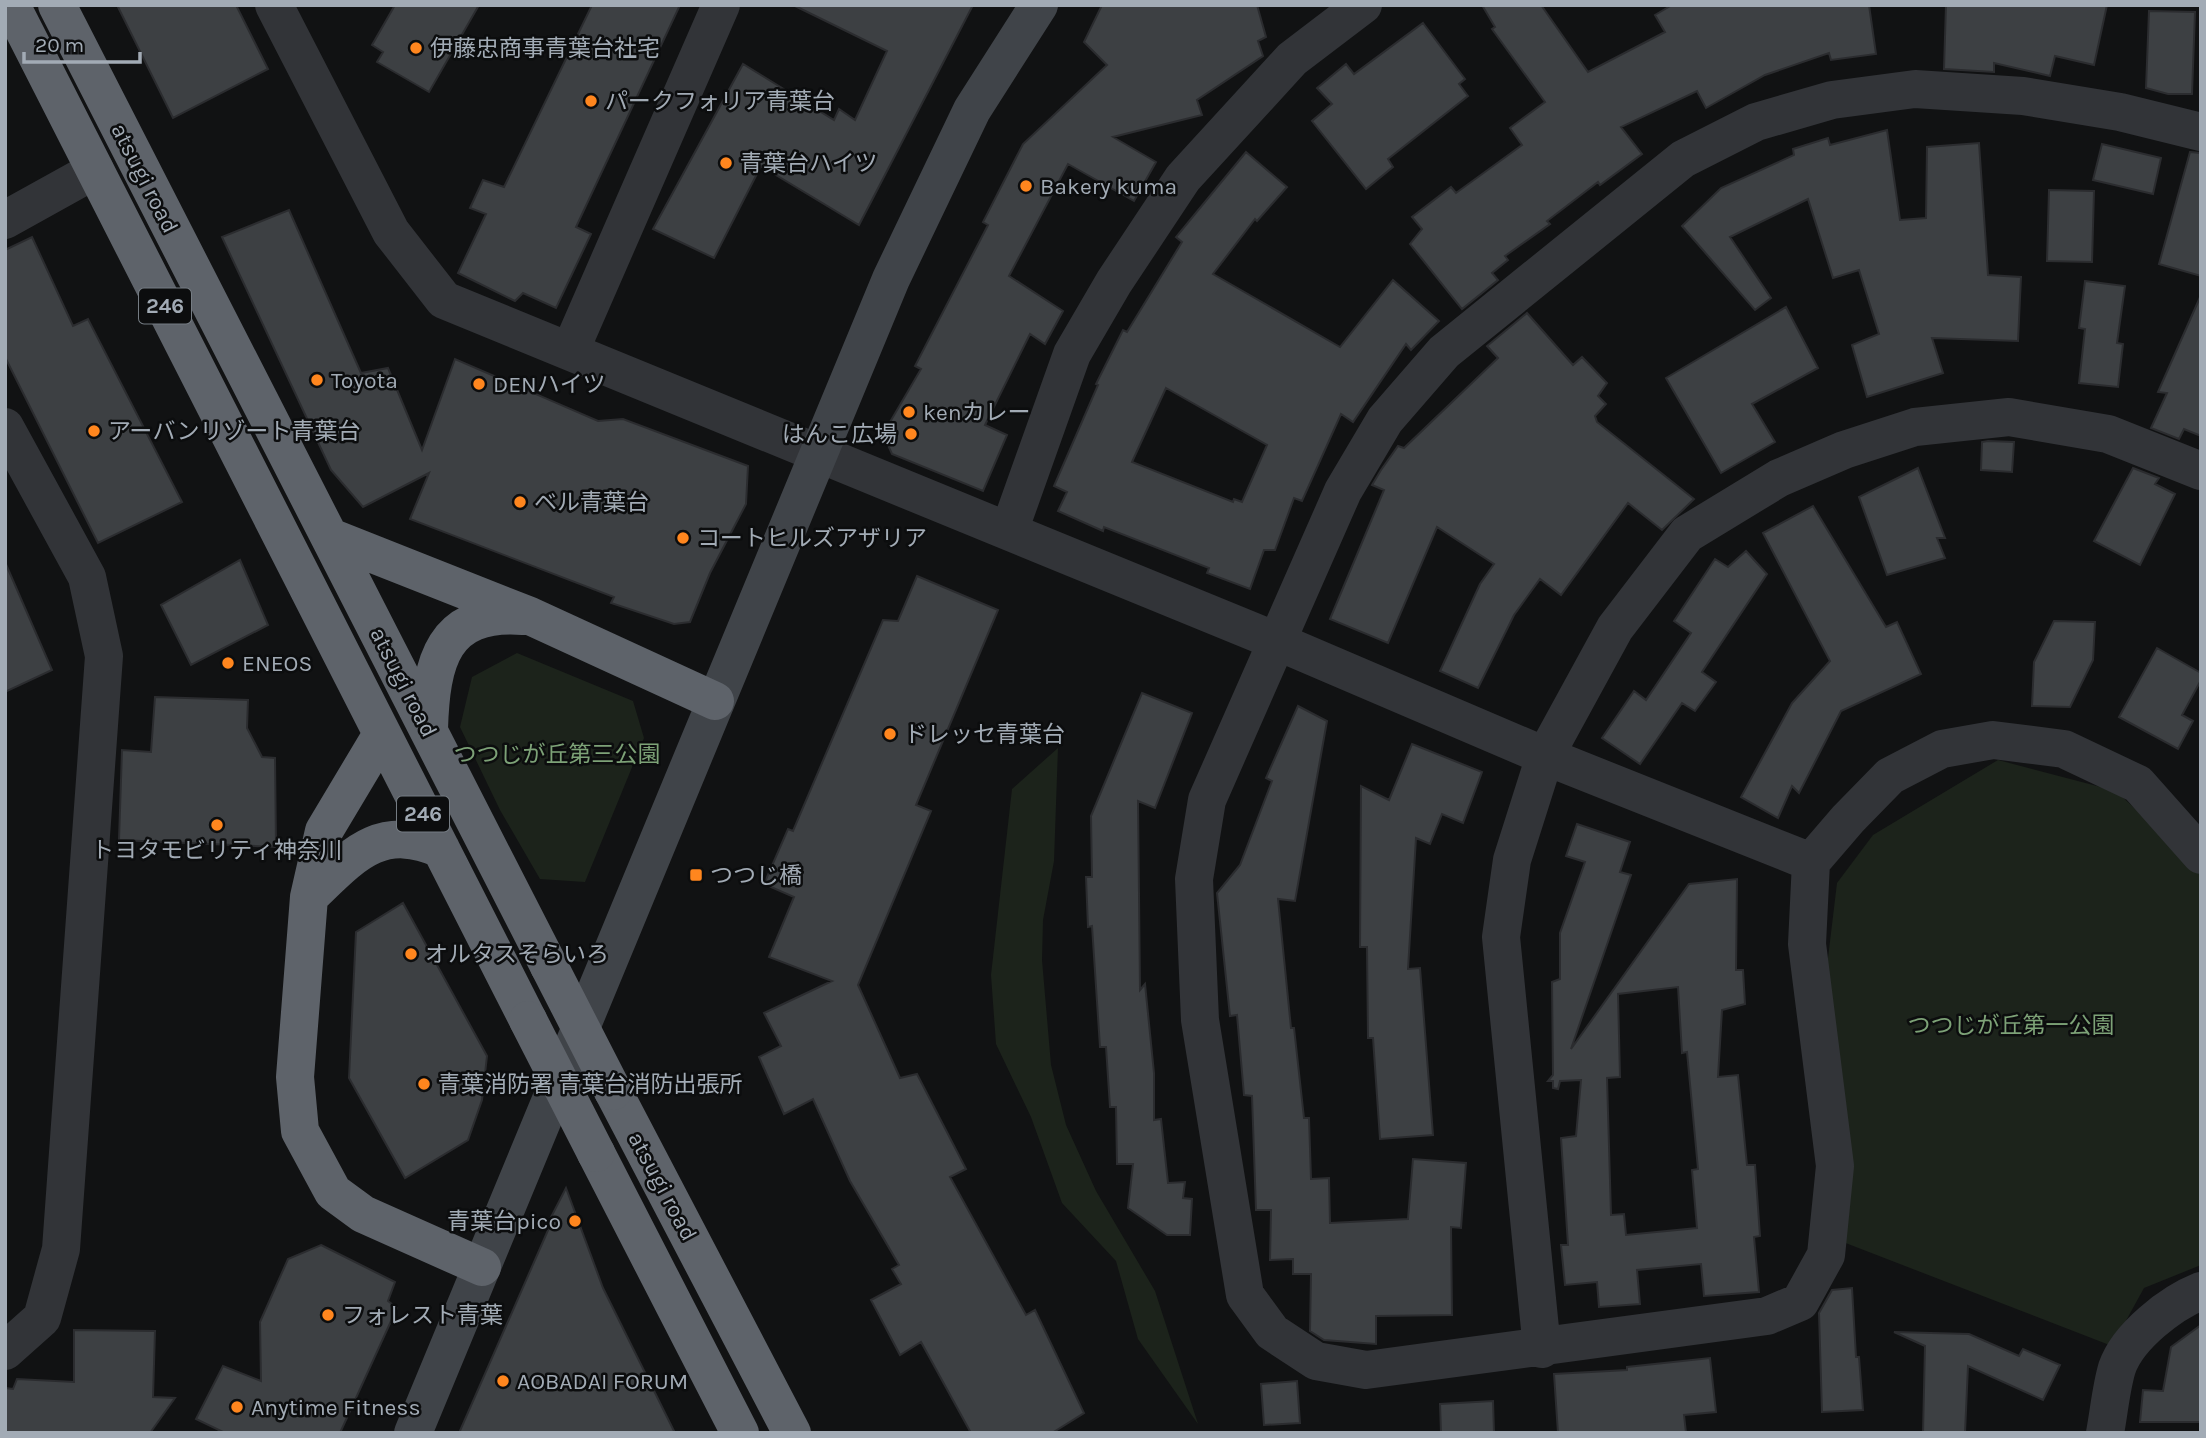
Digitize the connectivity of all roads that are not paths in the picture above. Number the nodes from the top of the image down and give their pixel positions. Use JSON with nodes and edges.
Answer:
{"nodes":[{"id":1,"x":10,"y":5,"type":"edge"},
{"id":2,"x":57,"y":5,"type":"edge"},
{"id":3,"x":274,"y":5,"type":"edge"},
{"id":4,"x":722,"y":5,"type":"edge"},
{"id":5,"x":1039,"y":5,"type":"edge"},
{"id":6,"x":1363,"y":5,"type":"edge"},
{"id":7,"x":1321,"y":18,"type":"edge"},
{"id":8,"x":2201,"y":132,"type":"edge"},
{"id":9,"x":95,"y":170,"type":"junction"},
{"id":10,"x":5,"y":220,"type":"edge"},
{"id":11,"x":570,"y":351,"type":"junction"},
{"id":12,"x":5,"y":427,"type":"edge"},
{"id":13,"x":819,"y":453,"type":"junction"},
{"id":14,"x":2201,"y":471,"type":"edge"},
{"id":15,"x":1009,"y":531,"type":"junction"},
{"id":16,"x":330,"y":537,"type":"junction"},
{"id":17,"x":530,"y":616,"type":"junction"},
{"id":18,"x":1276,"y":641,"type":"junction"},
{"id":19,"x":715,"y":701,"type":"junction"},
{"id":20,"x":429,"y":731,"type":"junction"},
{"id":21,"x":382,"y":733,"type":"junction"},
{"id":22,"x":1545,"y":756,"type":"junction"},
{"id":23,"x":441,"y":849,"type":"junction"},
{"id":24,"x":2201,"y":855,"type":"edge"},
{"id":25,"x":1811,"y":862,"type":"junction"},
{"id":26,"x":309,"y":897,"type":"junction"},
{"id":27,"x":482,"y":1267,"type":"junction"},
{"id":28,"x":2201,"y":1292,"type":"edge"},
{"id":29,"x":1542,"y":1349,"type":"junction"},
{"id":30,"x":5,"y":1351,"type":"edge"},
{"id":31,"x":413,"y":1433,"type":"edge"},
{"id":32,"x":740,"y":1433,"type":"edge"},
{"id":33,"x":792,"y":1433,"type":"edge"},
{"id":34,"x":2105,"y":1433,"type":"edge"}],
"edges":[{"from":1,"to":9,"type":"highway","name":"atsugi road","number":"246"},
{"from":2,"to":16,"type":"highway","name":"atsugi road","number":"246"},
{"from":3,"to":11,"type":"street"},
{"from":4,"to":11,"type":"street"},
{"from":5,"to":13,"type":"street"},
{"from":6,"to":7,"type":"street"},
{"from":7,"to":15,"type":"street"},
{"from":8,"to":18,"type":"street"},
{"from":9,"to":10,"type":"street"},
{"from":9,"to":21,"type":"highway","name":"atsugi road","number":"246"},
{"from":11,"to":13,"type":"street"},
{"from":12,"to":30,"type":"street"},
{"from":13,"to":15,"type":"street"},
{"from":13,"to":19,"type":"street"},
{"from":14,"to":22,"type":"street"},
{"from":15,"to":18,"type":"street"},
{"from":16,"to":17,"type":"highway"},
{"from":16,"to":20,"type":"highway","name":"atsugi road","number":"246"},
{"from":17,"to":19,"type":"highway"},
{"from":17,"to":20,"type":"highway"},
{"from":18,"to":22,"type":"street"},
{"from":18,"to":29,"type":"street"},
{"from":19,"to":27,"type":"street"},
{"from":20,"to":33,"type":"highway","name":"atsugi road","number":"246","bridge":true},
{"from":21,"to":23,"type":"highway","name":"atsugi road","number":"246"},
{"from":21,"to":26,"type":"highway"},
{"from":22,"to":25,"type":"street"},
{"from":22,"to":29,"type":"street"},
{"from":23,"to":26,"type":"highway"},
{"from":23,"to":32,"type":"highway","name":"atsugi road","number":"246","bridge":true},
{"from":24,"to":25,"type":"street"},
{"from":25,"to":29,"type":"street"},
{"from":26,"to":27,"type":"highway"},
{"from":27,"to":31,"type":"street"},
{"from":28,"to":34,"type":"street"}]}
